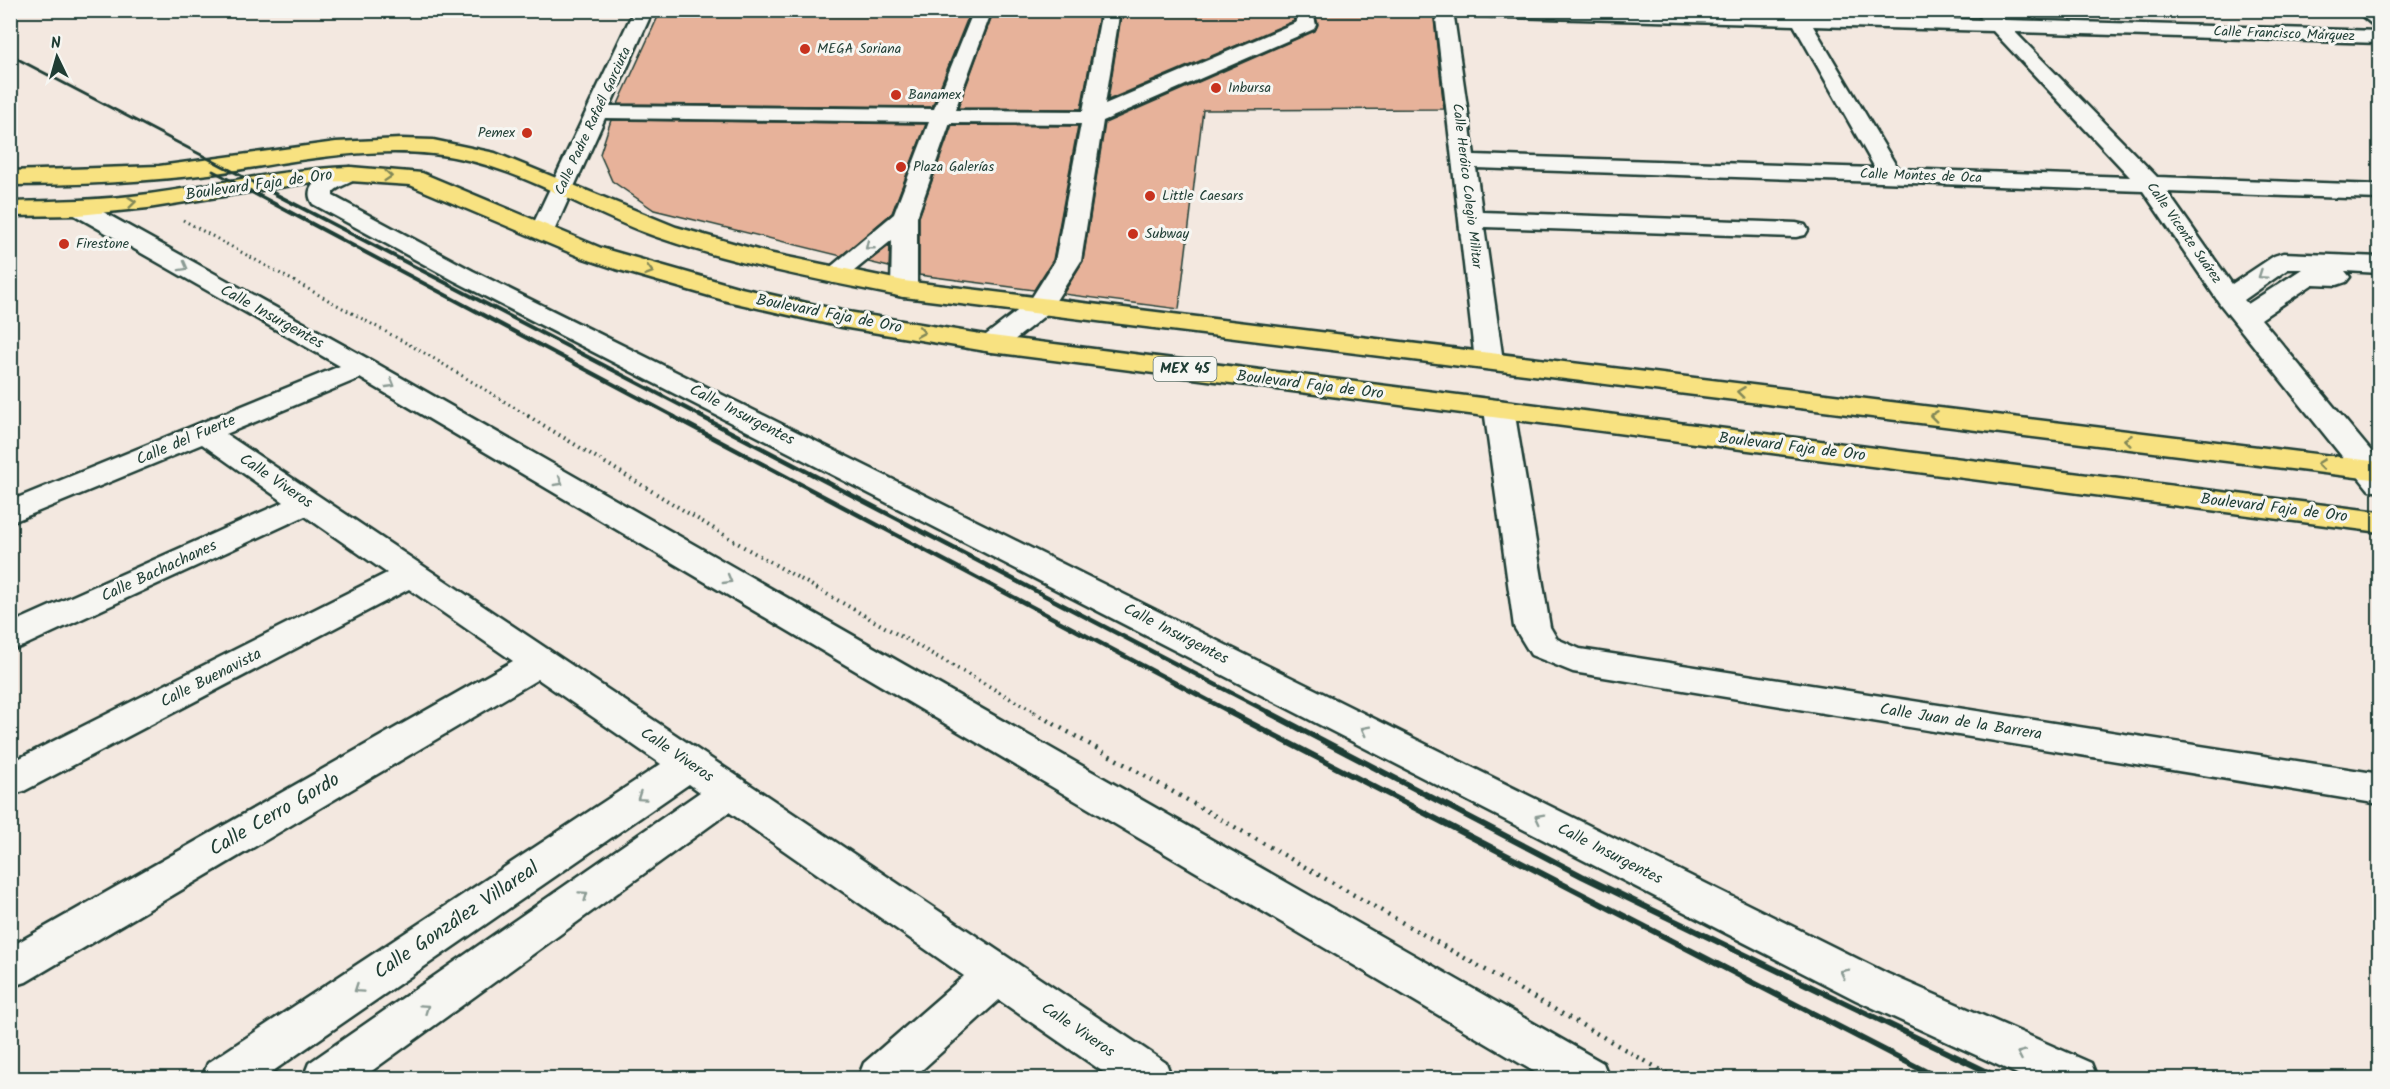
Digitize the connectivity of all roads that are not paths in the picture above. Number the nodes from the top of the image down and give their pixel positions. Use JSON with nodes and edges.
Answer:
{"nodes":[{"id":1,"x":644,"y":10,"type":"edge"},
{"id":2,"x":983,"y":10,"type":"edge"},
{"id":3,"x":1111,"y":10,"type":"edge"},
{"id":4,"x":1303,"y":10,"type":"edge"},
{"id":5,"x":1444,"y":10,"type":"edge"},
{"id":6,"x":1469,"y":10,"type":"edge"},
{"id":7,"x":2364,"y":10,"type":"edge"},
{"id":8,"x":1990,"y":18,"type":"edge"},
{"id":9,"x":1800,"y":20,"type":"junction"},
{"id":10,"x":2379,"y":21,"type":"edge"},
{"id":11,"x":2379,"y":37,"type":"edge"},
{"id":12,"x":598,"y":112,"type":"junction"},
{"id":13,"x":942,"y":116,"type":"junction"},
{"id":14,"x":1092,"y":118,"type":"junction"},
{"id":15,"x":253,"y":161,"type":"junction"},
{"id":16,"x":1463,"y":161,"type":"junction"},
{"id":17,"x":350,"y":174,"type":"junction"},
{"id":18,"x":1890,"y":175,"type":"junction"},
{"id":19,"x":10,"y":178,"type":"edge"},
{"id":20,"x":277,"y":180,"type":"junction"},
{"id":21,"x":2150,"y":184,"type":"junction"},
{"id":22,"x":562,"y":189,"type":"junction"},
{"id":23,"x":2379,"y":192,"type":"edge"},
{"id":24,"x":79,"y":208,"type":"junction"},
{"id":25,"x":10,"y":209,"type":"edge"},
{"id":26,"x":905,"y":217,"type":"junction"},
{"id":27,"x":1471,"y":219,"type":"junction"},
{"id":28,"x":636,"y":221,"type":"junction"},
{"id":29,"x":1796,"y":230,"type":"dead end"},
{"id":30,"x":543,"y":231,"type":"junction"},
{"id":31,"x":592,"y":253,"type":"junction"},
{"id":32,"x":2379,"y":265,"type":"edge"},
{"id":33,"x":834,"y":275,"type":"junction"},
{"id":34,"x":2379,"y":278,"type":"edge"},
{"id":35,"x":904,"y":289,"type":"junction"},
{"id":36,"x":2229,"y":298,"type":"junction"},
{"id":37,"x":1039,"y":307,"type":"junction"},
{"id":38,"x":2246,"y":317,"type":"junction"},
{"id":39,"x":992,"y":344,"type":"junction"},
{"id":40,"x":1489,"y":361,"type":"junction"},
{"id":41,"x":362,"y":367,"type":"junction"},
{"id":42,"x":1499,"y":409,"type":"junction"},
{"id":43,"x":205,"y":433,"type":"junction"},
{"id":44,"x":2376,"y":474,"type":"edge"},
{"id":45,"x":307,"y":503,"type":"junction"},
{"id":46,"x":10,"y":513,"type":"edge"},
{"id":47,"x":2379,"y":522,"type":"edge"},
{"id":48,"x":412,"y":574,"type":"junction"},
{"id":49,"x":10,"y":639,"type":"edge"},
{"id":50,"x":540,"y":662,"type":"junction"},
{"id":51,"x":690,"y":764,"type":"junction"},
{"id":52,"x":10,"y":781,"type":"edge"},
{"id":53,"x":2379,"y":789,"type":"edge"},
{"id":54,"x":730,"y":792,"type":"junction"},
{"id":55,"x":10,"y":969,"type":"edge"},
{"id":56,"x":996,"y":974,"type":"junction"},
{"id":57,"x":225,"y":1078,"type":"edge"},
{"id":58,"x":326,"y":1078,"type":"edge"},
{"id":59,"x":881,"y":1078,"type":"edge"},
{"id":60,"x":1149,"y":1078,"type":"edge"},
{"id":61,"x":1586,"y":1078,"type":"edge"},
{"id":62,"x":2074,"y":1078,"type":"edge"}],
"edges":[{"from":1,"to":12,"type":"street","name":"Calle Padre Rafaél Garciuta"},
{"from":2,"to":13,"type":"street"},
{"from":3,"to":14,"type":"street"},
{"from":4,"to":14,"type":"street"},
{"from":5,"to":16,"type":"street","name":"Calle Heróico Colegio Militar"},
{"from":6,"to":9,"type":"street","name":"Calle Francisco Márquez"},
{"from":7,"to":10,"type":"street"},
{"from":8,"to":9,"type":"street","name":"Calle Francisco Márquez"},
{"from":8,"to":11,"type":"street","name":"Calle Francisco Márquez"},
{"from":8,"to":21,"type":"street","name":"Calle Vicente Suárez"},
{"from":9,"to":18,"type":"street"},
{"from":12,"to":13,"type":"street"},
{"from":12,"to":22,"type":"street","name":"Calle Padre Rafaél Garciuta"},
{"from":13,"to":14,"type":"street"},
{"from":13,"to":26,"type":"street"},
{"from":14,"to":37,"type":"street"},
{"from":15,"to":19,"type":"main road","name":"Boulevard Faja de Oro"},
{"from":15,"to":20,"type":"main road"},
{"from":15,"to":22,"type":"main road","name":"Boulevard Faja de Oro"},
{"from":16,"to":18,"type":"street","name":"Calle Montes de Oca"},
{"from":16,"to":27,"type":"street","name":"Calle Heróico Colegio Militar"},
{"from":17,"to":20,"type":"main road","name":"Boulevard Faja de Oro","number":"MEX 45"},
{"from":17,"to":30,"type":"main road","name":"Boulevard Faja de Oro","number":"MEX 45","one_way":true},
{"from":62,"to":17,"type":"street","name":"Calle Insurgentes","one_way":true},
{"from":18,"to":21,"type":"street","name":"Calle Montes de Oca"},
{"from":24,"to":20,"type":"main road","name":"Boulevard Faja de Oro","number":"MEX 45","one_way":true},
{"from":21,"to":23,"type":"street","name":"Calle Montes de Oca"},
{"from":21,"to":36,"type":"street","name":"Calle Vicente Suárez"},
{"from":22,"to":28,"type":"main road","name":"Boulevard Faja de Oro"},
{"from":22,"to":30,"type":"street","name":"Calle Padre Rafaél Garciuta"},
{"from":24,"to":25,"type":"main road","name":"Boulevard Faja de Oro","number":"MEX 45"},
{"from":24,"to":41,"type":"street","name":"Calle Insurgentes","one_way":true},
{"from":26,"to":33,"type":"street","one_way":true},
{"from":26,"to":35,"type":"street"},
{"from":27,"to":29,"type":"street"},
{"from":27,"to":40,"type":"street","name":"Calle Heróico Colegio Militar"},
{"from":28,"to":31,"type":"main road"},
{"from":28,"to":33,"type":"main road","name":"Boulevard Faja de Oro"},
{"from":30,"to":31,"type":"main road","name":"Boulevard Faja de Oro","number":"MEX 45"},
{"from":31,"to":39,"type":"main road","name":"Boulevard Faja de Oro","number":"MEX 45","one_way":true},
{"from":32,"to":36,"type":"street","one_way":true},
{"from":33,"to":35,"type":"main road","name":"Boulevard Faja de Oro"},
{"from":34,"to":38,"type":"street"},
{"from":35,"to":37,"type":"main road","name":"Boulevard Faja de Oro"},
{"from":36,"to":38,"type":"street","name":"Calle Vicente Suárez"},
{"from":37,"to":39,"type":"street"},
{"from":37,"to":40,"type":"main road","name":"Boulevard Faja de Oro"},
{"from":38,"to":44,"type":"street","name":"Calle Vicente Suárez"},
{"from":39,"to":42,"type":"main road","name":"Boulevard Faja de Oro","number":"MEX 45"},
{"from":44,"to":40,"type":"main road","name":"Boulevard Faja de Oro","one_way":true},
{"from":41,"to":43,"type":"street","name":"Calle del Fuerte"},
{"from":41,"to":61,"type":"street","name":"Calle Insurgentes","one_way":true},
{"from":42,"to":47,"type":"main road","name":"Boulevard Faja de Oro","number":"MEX 45"},
{"from":42,"to":53,"type":"street","name":"Calle Juan de la Barrera"},
{"from":43,"to":45,"type":"street","name":"Calle Viveros"},
{"from":43,"to":46,"type":"street","name":"Calle del Fuerte"},
{"from":45,"to":48,"type":"street","name":"Calle Viveros"},
{"from":45,"to":49,"type":"street","name":"Calle Bachachanes"},
{"from":48,"to":50,"type":"street","name":"Calle Viveros"},
{"from":48,"to":52,"type":"street","name":"Calle Buenavista"},
{"from":50,"to":51,"type":"street","name":"Calle Viveros"},
{"from":50,"to":55,"type":"street","name":"Calle Cerro Gordo"},
{"from":51,"to":54,"type":"street","name":"Calle Viveros"},
{"from":51,"to":57,"type":"street","name":"Calle González Villareal","one_way":true},
{"from":54,"to":56,"type":"street","name":"Calle Viveros"},
{"from":58,"to":54,"type":"street","one_way":true},
{"from":56,"to":59,"type":"street"},
{"from":56,"to":60,"type":"street","name":"Calle Viveros"}]}
